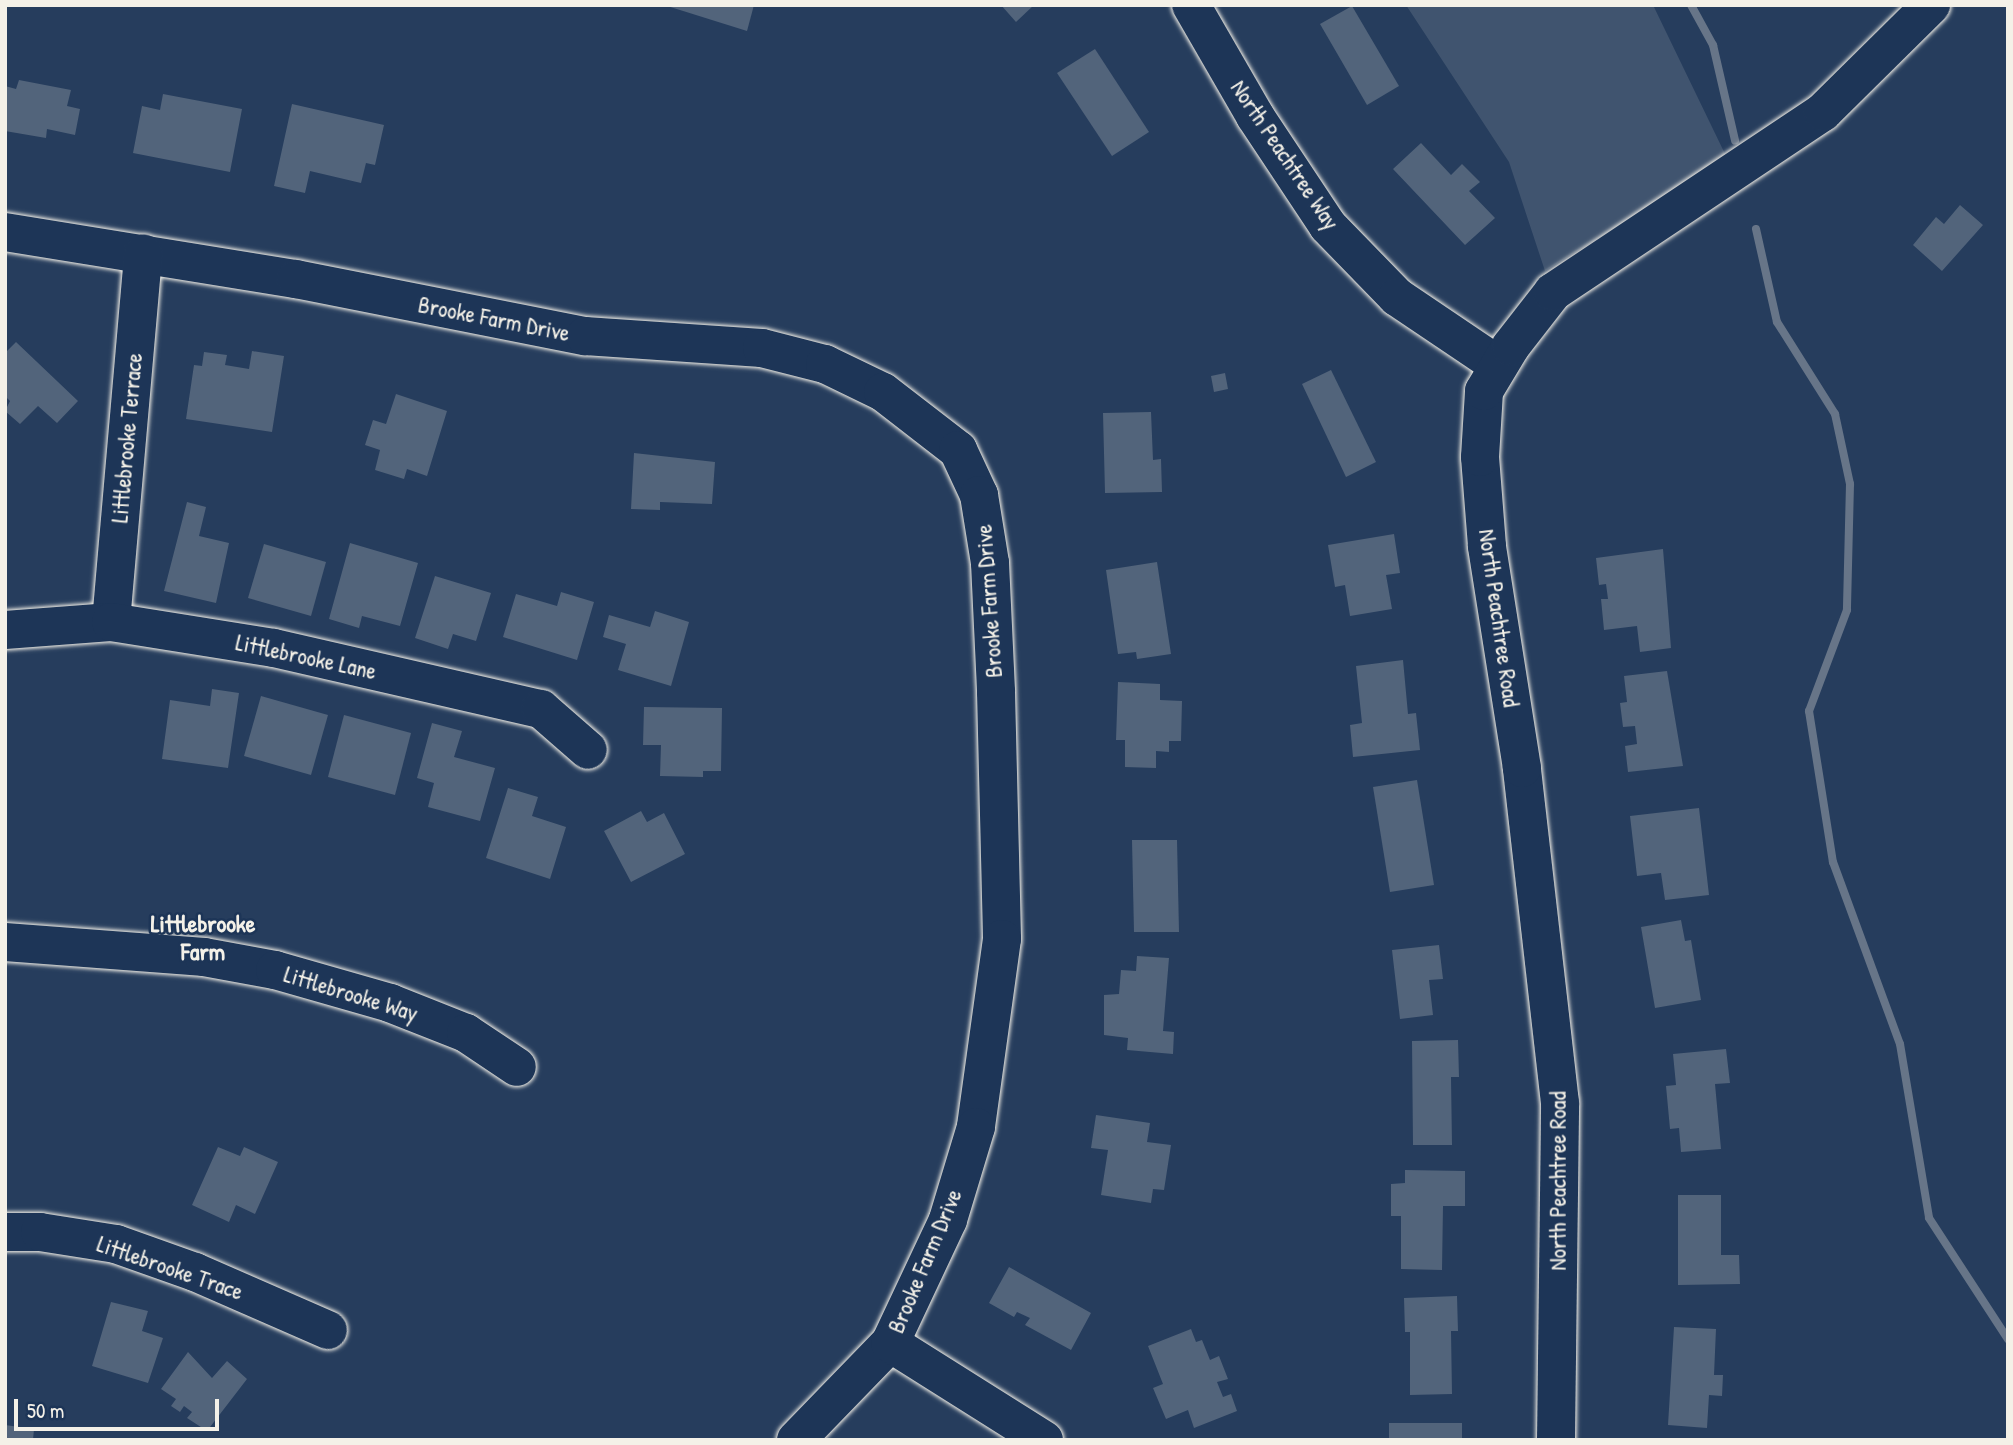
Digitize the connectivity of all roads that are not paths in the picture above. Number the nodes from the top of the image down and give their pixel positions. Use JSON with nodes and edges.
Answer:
{"nodes":[{"id":1,"x":1191,"y":5,"type":"edge"},
{"id":2,"x":1931,"y":5,"type":"edge"},
{"id":3,"x":5,"y":232,"type":"edge"},
{"id":4,"x":143,"y":253,"type":"junction"},
{"id":5,"x":1498,"y":365,"type":"junction"},
{"id":6,"x":111,"y":622,"type":"junction"},
{"id":7,"x":5,"y":630,"type":"edge"},
{"id":8,"x":588,"y":750,"type":"dead end"},
{"id":9,"x":5,"y":942,"type":"edge"},
{"id":10,"x":517,"y":1067,"type":"dead end"},
{"id":11,"x":5,"y":1232,"type":"edge"},
{"id":12,"x":328,"y":1330,"type":"dead end"},
{"id":13,"x":890,"y":1343,"type":"junction"},
{"id":14,"x":796,"y":1440,"type":"edge"},
{"id":15,"x":1044,"y":1440,"type":"edge"},
{"id":16,"x":1556,"y":1440,"type":"edge"}],
"edges":[{"from":1,"to":5,"type":"street","name":"North Peachtree Way"},
{"from":2,"to":5,"type":"street","name":"North Peachtree Road"},
{"from":3,"to":4,"type":"street","name":"Brooke Farm Drive"},
{"from":4,"to":6,"type":"street","name":"Littlebrooke Terrace"},
{"from":4,"to":13,"type":"street","name":"Brooke Farm Drive"},
{"from":5,"to":16,"type":"street","name":"North Peachtree Road"},
{"from":6,"to":7,"type":"street","name":"Littlebrooke Lane"},
{"from":6,"to":8,"type":"street","name":"Littlebrooke Lane"},
{"from":9,"to":10,"type":"street","name":"Littlebrooke Way"},
{"from":11,"to":12,"type":"street","name":"Littlebrooke Trace"},
{"from":13,"to":14,"type":"street","name":"Brooke Farm Drive"},
{"from":13,"to":15,"type":"street"}]}
